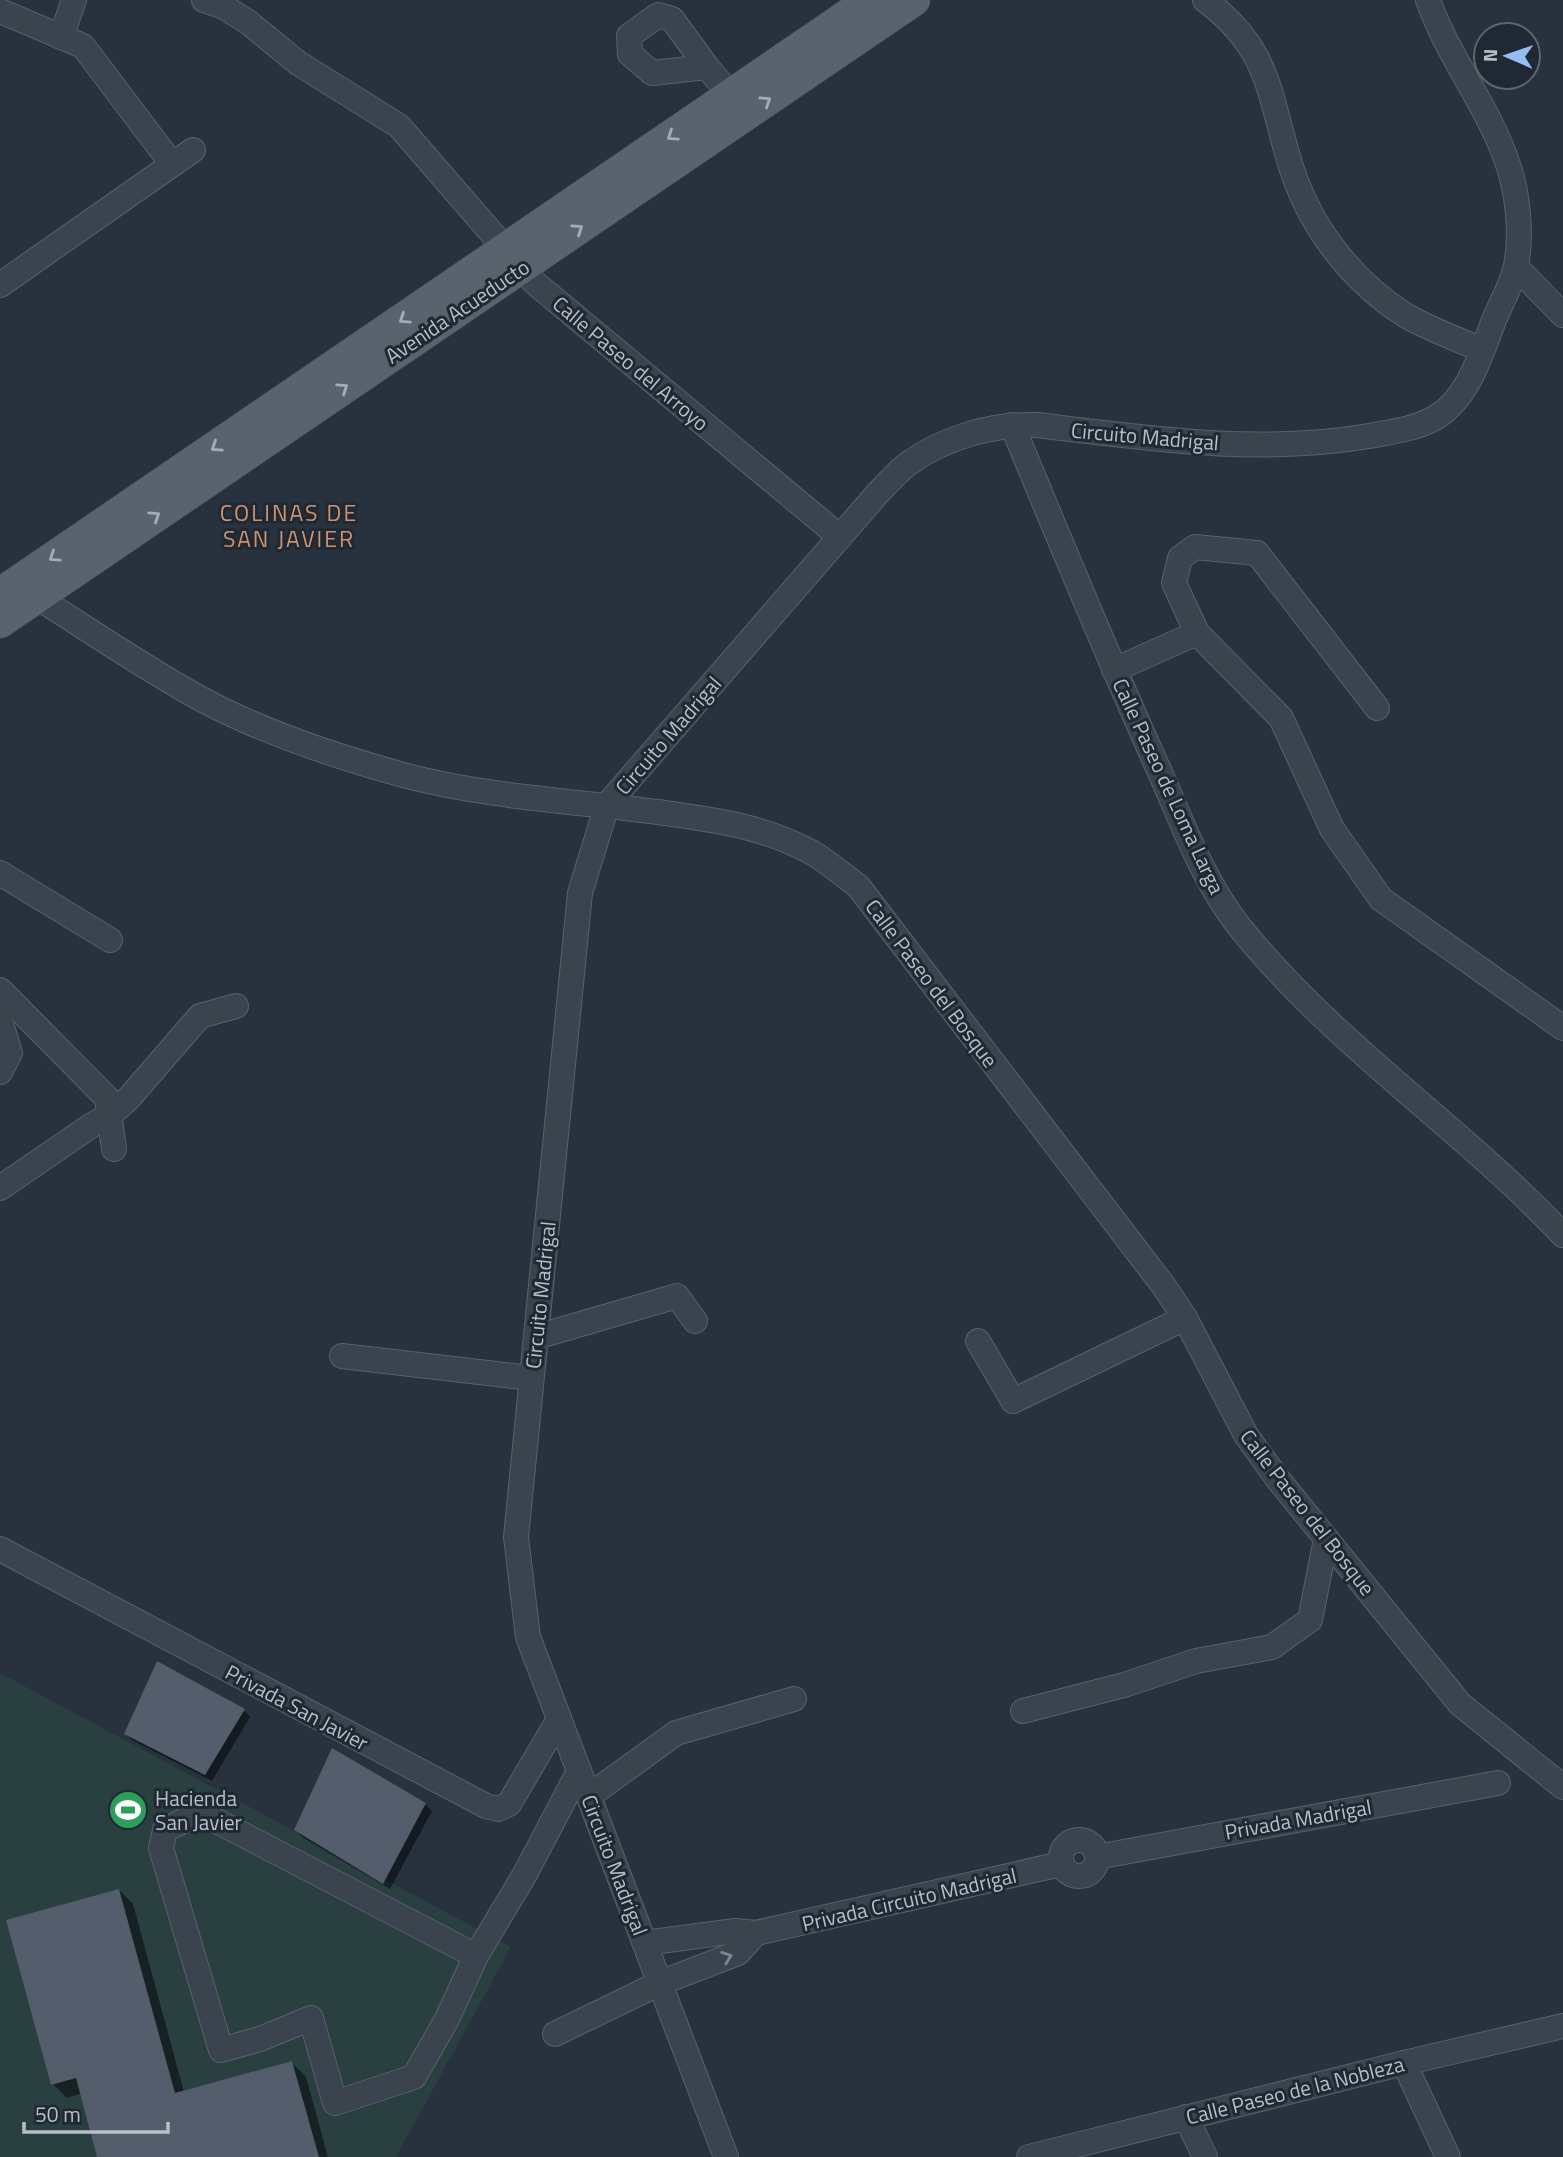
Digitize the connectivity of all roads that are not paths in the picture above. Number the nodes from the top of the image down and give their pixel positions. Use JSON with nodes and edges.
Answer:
{"nodes":[{"id":1,"x":74,"y":0,"type":"edge"},
{"id":2,"x":204,"y":0,"type":"edge"},
{"id":3,"x":915,"y":0,"type":"edge"},
{"id":4,"x":1205,"y":0,"type":"edge"},
{"id":5,"x":1428,"y":0,"type":"edge"},
{"id":6,"x":859,"y":3,"type":"edge"},
{"id":7,"x":0,"y":11,"type":"edge"},
{"id":8,"x":61,"y":37,"type":"junction"},
{"id":9,"x":707,"y":67,"type":"dead end"},
{"id":10,"x":731,"y":96,"type":"junction"},
{"id":11,"x":193,"y":150,"type":"dead end"},
{"id":12,"x":172,"y":164,"type":"junction"},
{"id":13,"x":514,"y":258,"type":"junction"},
{"id":14,"x":1516,"y":267,"type":"junction"},
{"id":15,"x":0,"y":285,"type":"edge"},
{"id":16,"x":1563,"y":315,"type":"edge"},
{"id":17,"x":1482,"y":350,"type":"junction"},
{"id":18,"x":1012,"y":425,"type":"junction"},
{"id":19,"x":840,"y":537,"type":"junction"},
{"id":20,"x":20,"y":590,"type":"edge"},
{"id":21,"x":0,"y":622,"type":"edge"},
{"id":22,"x":1197,"y":633,"type":"junction"},
{"id":23,"x":1114,"y":670,"type":"junction"},
{"id":24,"x":1377,"y":708,"type":"dead end"},
{"id":25,"x":607,"y":805,"type":"junction"},
{"id":26,"x":0,"y":873,"type":"edge"},
{"id":27,"x":110,"y":940,"type":"dead end"},
{"id":28,"x":0,"y":989,"type":"edge"},
{"id":29,"x":236,"y":1006,"type":"dead end"},
{"id":30,"x":0,"y":1020,"type":"edge"},
{"id":31,"x":1563,"y":1028,"type":"edge"},
{"id":32,"x":0,"y":1072,"type":"edge"},
{"id":33,"x":110,"y":1115,"type":"junction"},
{"id":34,"x":114,"y":1149,"type":"dead end"},
{"id":35,"x":0,"y":1188,"type":"edge"},
{"id":36,"x":1563,"y":1235,"type":"edge"},
{"id":37,"x":1185,"y":1318,"type":"junction"},
{"id":38,"x":695,"y":1321,"type":"dead end"},
{"id":39,"x":536,"y":1337,"type":"junction"},
{"id":40,"x":978,"y":1341,"type":"dead end"},
{"id":41,"x":342,"y":1356,"type":"dead end"},
{"id":42,"x":531,"y":1378,"type":"junction"},
{"id":43,"x":1326,"y":1539,"type":"junction"},
{"id":44,"x":0,"y":1549,"type":"edge"},
{"id":45,"x":794,"y":1699,"type":"dead end"},
{"id":46,"x":1023,"y":1711,"type":"dead end"},
{"id":47,"x":559,"y":1719,"type":"junction"},
{"id":48,"x":579,"y":1771,"type":"junction"},
{"id":49,"x":1498,"y":1783,"type":"dead end"},
{"id":50,"x":1563,"y":1787,"type":"edge"},
{"id":51,"x":589,"y":1796,"type":"junction"},
{"id":52,"x":1061,"y":1864,"type":"joint"},
{"id":53,"x":756,"y":1933,"type":"junction"},
{"id":54,"x":645,"y":1942,"type":"junction"},
{"id":55,"x":476,"y":1956,"type":"junction"},
{"id":56,"x":660,"y":1983,"type":"junction"},
{"id":57,"x":1563,"y":2026,"type":"edge"},
{"id":58,"x":555,"y":2034,"type":"dead end"},
{"id":59,"x":1404,"y":2063,"type":"junction"},
{"id":60,"x":1186,"y":2116,"type":"junction"},
{"id":61,"x":726,"y":2157,"type":"edge"},
{"id":62,"x":1029,"y":2157,"type":"edge"},
{"id":63,"x":1205,"y":2157,"type":"edge"},
{"id":64,"x":1448,"y":2157,"type":"edge"}],
"edges":[{"from":1,"to":8,"type":"street"},
{"from":2,"to":13,"type":"street","name":"Calle Paseo del Arroyo"},
{"from":13,"to":3,"type":"main road","name":"Avenida Acueducto","one_way":true},
{"from":4,"to":17,"type":"street"},
{"from":5,"to":14,"type":"street","name":"Circuito Madrigal"},
{"from":6,"to":10,"type":"main road","name":"Avenida Acueducto"},
{"from":7,"to":8,"type":"street"},
{"from":8,"to":12,"type":"street"},
{"from":9,"to":10,"type":"street"},
{"from":10,"to":13,"type":"main road","name":"Avenida Acueducto","one_way":true},
{"from":11,"to":12,"type":"street"},
{"from":12,"to":15,"type":"street"},
{"from":13,"to":19,"type":"street","name":"Calle Paseo del Arroyo"},
{"from":13,"to":20,"type":"main road","name":"Avenida Acueducto"},
{"from":14,"to":16,"type":"street"},
{"from":14,"to":17,"type":"street","name":"Circuito Madrigal"},
{"from":17,"to":18,"type":"street","name":"Circuito Madrigal"},
{"from":18,"to":19,"type":"street","name":"Circuito Madrigal"},
{"from":18,"to":23,"type":"street","name":"Calle Paseo de Loma Larga"},
{"from":19,"to":25,"type":"street","name":"Circuito Madrigal"},
{"from":20,"to":21,"type":"main road","name":"Avenida Acueducto"},
{"from":20,"to":25,"type":"street","name":"Calle Paseo del Bosque"},
{"from":22,"to":23,"type":"street"},
{"from":22,"to":24,"type":"street"},
{"from":22,"to":31,"type":"street"},
{"from":23,"to":36,"type":"street","name":"Calle Paseo de Loma Larga"},
{"from":25,"to":37,"type":"street","name":"Calle Paseo del Bosque"},
{"from":25,"to":39,"type":"street","name":"Circuito Madrigal"},
{"from":26,"to":27,"type":"street"},
{"from":28,"to":33,"type":"street"},
{"from":29,"to":33,"type":"street"},
{"from":30,"to":32,"type":"street"},
{"from":33,"to":34,"type":"street"},
{"from":33,"to":35,"type":"street"},
{"from":37,"to":40,"type":"street"},
{"from":37,"to":43,"type":"street","name":"Calle Paseo del Bosque"},
{"from":38,"to":39,"type":"street"},
{"from":39,"to":42,"type":"street","name":"Circuito Madrigal"},
{"from":41,"to":42,"type":"street"},
{"from":42,"to":47,"type":"street","name":"Circuito Madrigal"},
{"from":43,"to":46,"type":"street"},
{"from":43,"to":50,"type":"street","name":"Calle Paseo del Bosque"},
{"from":44,"to":47,"type":"street","name":"Privada San Javier"},
{"from":45,"to":51,"type":"street"},
{"from":47,"to":48,"type":"street","name":"Circuito Madrigal"},
{"from":48,"to":51,"type":"street","name":"Circuito Madrigal"},
{"from":48,"to":55,"type":"street"},
{"from":49,"to":52,"type":"street","name":"Privada Madrigal"},
{"from":51,"to":54,"type":"street","name":"Circuito Madrigal"},
{"from":52,"to":53,"type":"street","name":"Privada Circuito Madrigal"},
{"from":53,"to":54,"type":"street","name":"Privada Circuito Madrigal"},
{"from":56,"to":53,"type":"street","name":"Privada Circuito Madrigal","one_way":true},
{"from":54,"to":56,"type":"street","name":"Circuito Madrigal"},
{"from":55,"to":55,"type":"street"},
{"from":56,"to":58,"type":"street","name":"Privada Circuito Madrigal"},
{"from":56,"to":61,"type":"street","name":"Circuito Madrigal"},
{"from":57,"to":59,"type":"street","name":"Calle Paseo de la Nobleza"},
{"from":59,"to":60,"type":"street","name":"Calle Paseo de la Nobleza"},
{"from":59,"to":64,"type":"street"},
{"from":60,"to":62,"type":"street","name":"Calle Paseo de la Nobleza"},
{"from":60,"to":63,"type":"street"}]}
